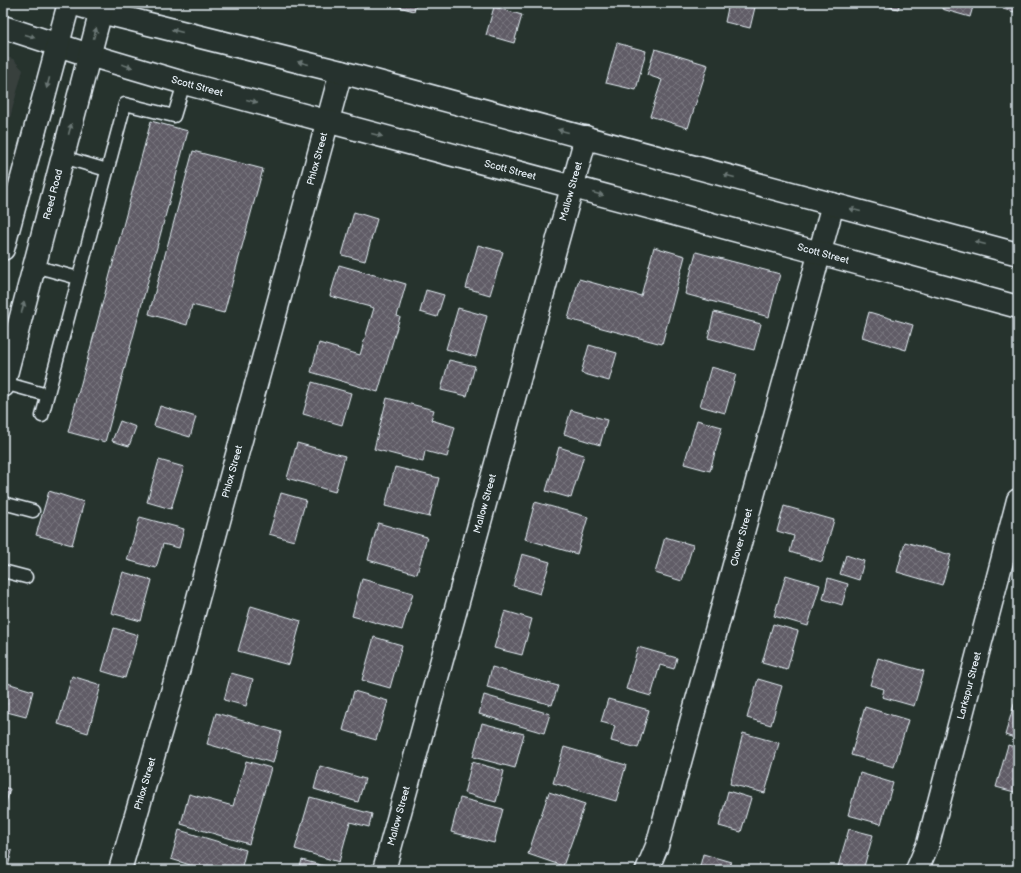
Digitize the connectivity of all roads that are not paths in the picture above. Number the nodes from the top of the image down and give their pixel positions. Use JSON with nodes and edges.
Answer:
{"nodes":[{"id":1,"x":70,"y":3,"type":"edge"},
{"id":2,"x":102,"y":7,"type":"edge"},
{"id":3,"x":3,"y":27,"type":"edge"},
{"id":4,"x":58,"y":45,"type":"junction"},
{"id":5,"x":89,"y":55,"type":"junction"},
{"id":6,"x":341,"y":72,"type":"junction"},
{"id":7,"x":184,"y":82,"type":"junction"},
{"id":8,"x":327,"y":122,"type":"junction"},
{"id":9,"x":586,"y":137,"type":"junction"},
{"id":10,"x":63,"y":157,"type":"junction"},
{"id":11,"x":107,"y":170,"type":"junction"},
{"id":12,"x":572,"y":187,"type":"junction"},
{"id":13,"x":833,"y":204,"type":"junction"},
{"id":14,"x":3,"y":249,"type":"edge"},
{"id":15,"x":820,"y":253,"type":"junction"},
{"id":16,"x":1018,"y":254,"type":"edge"},
{"id":17,"x":34,"y":266,"type":"junction"},
{"id":18,"x":78,"y":278,"type":"junction"},
{"id":19,"x":1018,"y":307,"type":"edge"},
{"id":20,"x":8,"y":343,"type":"edge"},
{"id":21,"x":3,"y":385,"type":"edge"},
{"id":22,"x":47,"y":395,"type":"junction"},
{"id":23,"x":42,"y":416,"type":"dead end"},
{"id":24,"x":1018,"y":500,"type":"edge"},
{"id":25,"x":3,"y":503,"type":"edge"},
{"id":26,"x":33,"y":511,"type":"dead end"},
{"id":27,"x":3,"y":571,"type":"edge"},
{"id":28,"x":26,"y":577,"type":"dead end"},
{"id":29,"x":120,"y":870,"type":"edge"},
{"id":30,"x":384,"y":870,"type":"edge"},
{"id":31,"x":648,"y":870,"type":"edge"},
{"id":32,"x":918,"y":870,"type":"edge"}],
"edges":[{"from":1,"to":2,"type":"street"},
{"from":1,"to":4,"type":"street"},
{"from":5,"to":2,"type":"street","name":"Reed Road","one_way":true},
{"from":6,"to":2,"type":"street","one_way":true},
{"from":3,"to":4,"type":"street","name":"Scott Street","one_way":true},
{"from":4,"to":5,"type":"street","name":"Scott Street"},
{"from":4,"to":14,"type":"street","one_way":true},
{"from":5,"to":7,"type":"street","name":"Scott Street","one_way":true},
{"from":10,"to":5,"type":"street","name":"Reed Road","one_way":true},
{"from":6,"to":8,"type":"street","name":"Phlox Street"},
{"from":9,"to":6,"type":"street","one_way":true},
{"from":7,"to":8,"type":"street","name":"Scott Street","one_way":true},
{"from":7,"to":11,"type":"lane"},
{"from":8,"to":12,"type":"street","name":"Scott Street","one_way":true},
{"from":8,"to":29,"type":"street","name":"Phlox Street"},
{"from":9,"to":12,"type":"street","name":"Mallow Street"},
{"from":13,"to":9,"type":"street","one_way":true},
{"from":10,"to":11,"type":"lane"},
{"from":10,"to":17,"type":"street","name":"Reed Road"},
{"from":11,"to":18,"type":"lane"},
{"from":12,"to":15,"type":"street","name":"Scott Street","one_way":true},
{"from":12,"to":30,"type":"street","name":"Mallow Street"},
{"from":13,"to":15,"type":"street","name":"Clover Street"},
{"from":16,"to":13,"type":"street","one_way":true},
{"from":15,"to":19,"type":"street","name":"Scott Street"},
{"from":15,"to":31,"type":"street","name":"Clover Street"},
{"from":17,"to":18,"type":"lane"},
{"from":20,"to":17,"type":"street","name":"Reed Road","one_way":true},
{"from":18,"to":22,"type":"lane"},
{"from":20,"to":21,"type":"street","name":"Reed Road"},
{"from":21,"to":22,"type":"lane"},
{"from":22,"to":23,"type":"lane"},
{"from":24,"to":32,"type":"street","name":"Larkspur Street"},
{"from":25,"to":26,"type":"lane"},
{"from":27,"to":28,"type":"lane"}]}
